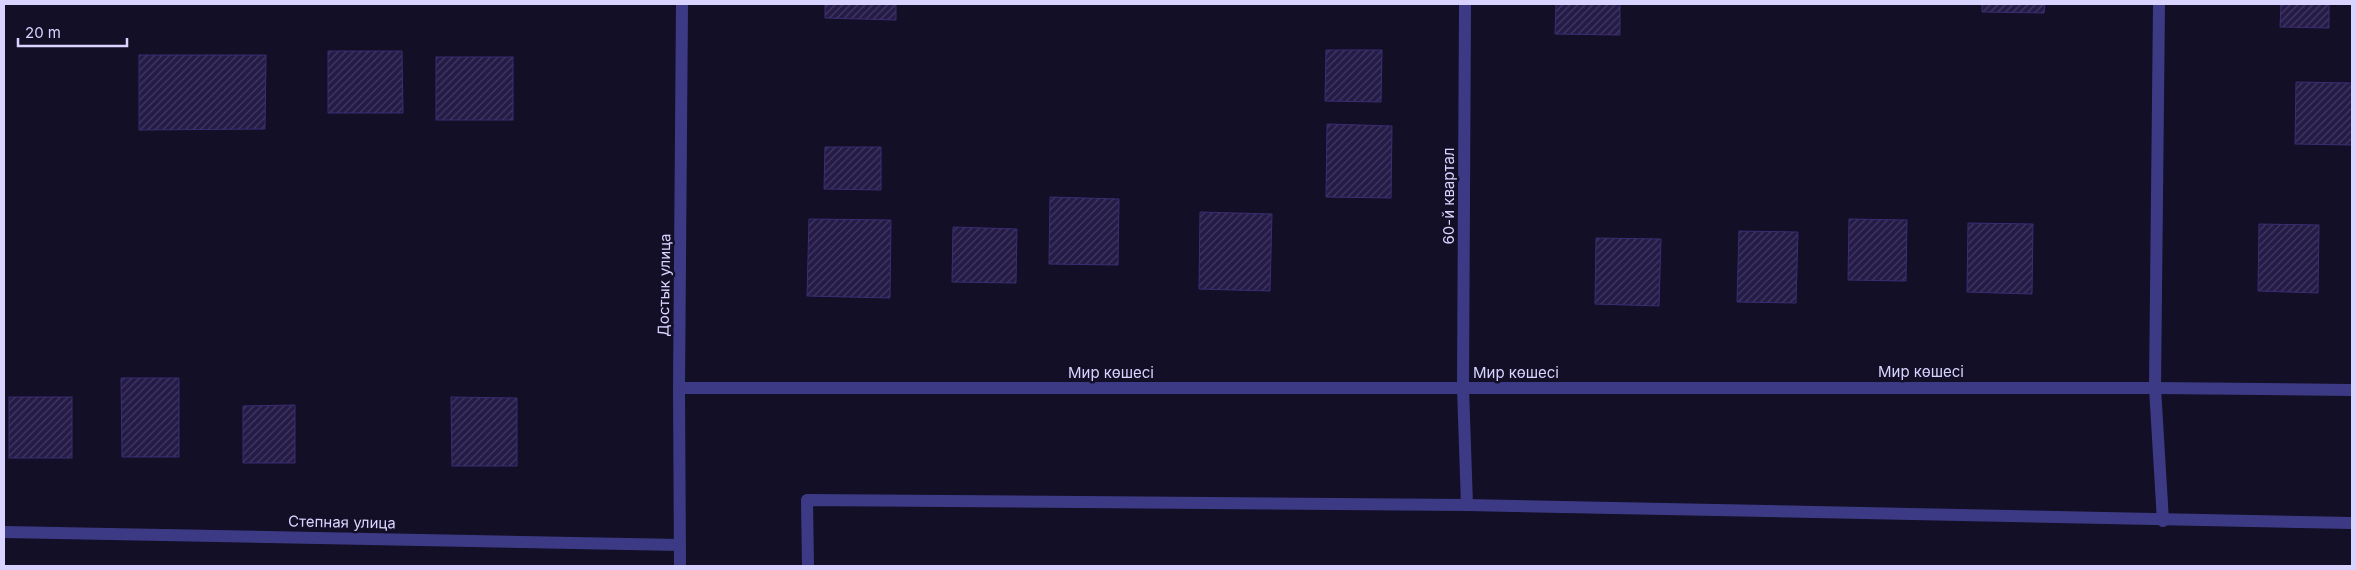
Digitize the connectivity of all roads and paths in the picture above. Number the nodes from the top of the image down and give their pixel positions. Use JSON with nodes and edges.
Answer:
{"nodes":[{"id":1,"x":682,"y":4,"type":"edge"},
{"id":2,"x":1465,"y":4,"type":"edge"},
{"id":3,"x":2159,"y":4,"type":"edge"},
{"id":4,"x":679,"y":388,"type":"junction"},
{"id":5,"x":1462,"y":388,"type":"junction"},
{"id":6,"x":2155,"y":388,"type":"junction"},
{"id":7,"x":2352,"y":390,"type":"edge"},
{"id":8,"x":1467,"y":505,"type":"junction"},
{"id":9,"x":2163,"y":521,"type":"junction"},
{"id":10,"x":2352,"y":523,"type":"edge"},
{"id":11,"x":4,"y":532,"type":"edge"},
{"id":12,"x":680,"y":545,"type":"junction"},
{"id":13,"x":680,"y":566,"type":"edge"},
{"id":14,"x":808,"y":566,"type":"edge"}],
"edges":[{"from":1,"to":4,"type":"street","name":"Достык улица"},
{"from":2,"to":5,"type":"street","name":"60-й квартал"},
{"from":3,"to":6,"type":"street"},
{"from":4,"to":5,"type":"street","name":"Мир көшесі"},
{"from":4,"to":12,"type":"street","name":"Достык улица"},
{"from":5,"to":6,"type":"street","name":"Мир көшесі"},
{"from":5,"to":8,"type":"street","name":"60-й квартал"},
{"from":6,"to":7,"type":"street","name":"Мир көшесі"},
{"from":6,"to":9,"type":"street"},
{"from":8,"to":9,"type":"street"},
{"from":8,"to":14,"type":"street"},
{"from":9,"to":10,"type":"street"},
{"from":11,"to":12,"type":"street","name":"Степная улица"},
{"from":12,"to":13,"type":"street","name":"Достык улица"}]}
